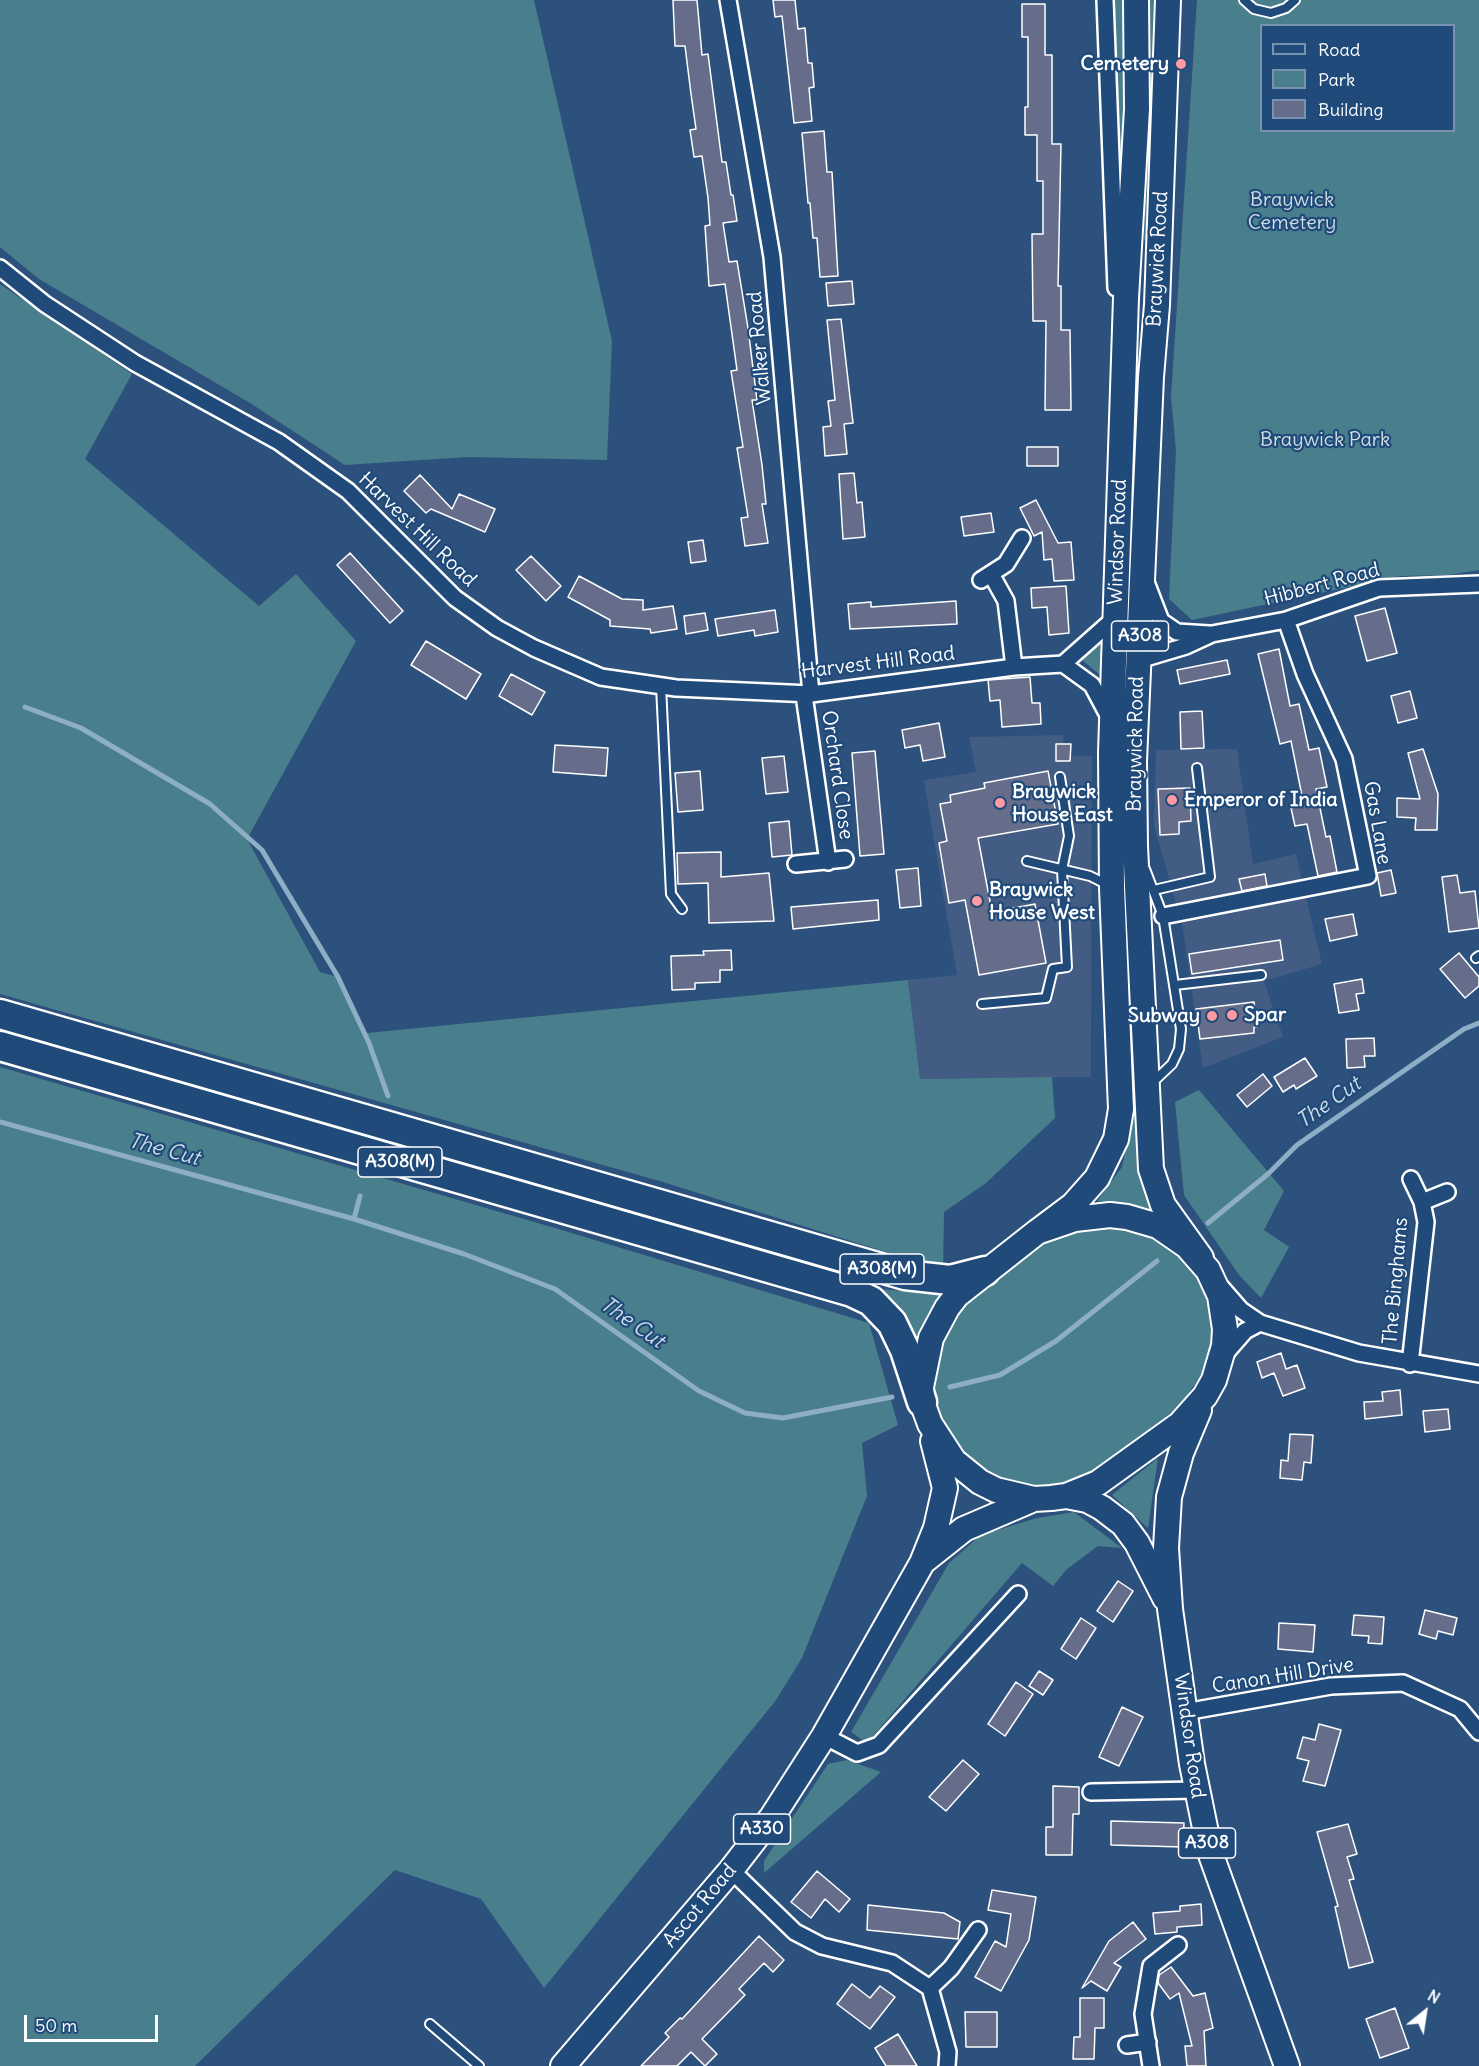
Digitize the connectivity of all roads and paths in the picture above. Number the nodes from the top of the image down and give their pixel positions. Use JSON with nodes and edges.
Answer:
{"nodes":[{"id":1,"x":728,"y":0,"type":"edge"},
{"id":2,"x":1105,"y":0,"type":"edge"},
{"id":3,"x":1136,"y":0,"type":"edge"},
{"id":4,"x":1168,"y":0,"type":"edge"},
{"id":5,"x":1244,"y":0,"type":"edge"},
{"id":6,"x":1295,"y":0,"type":"edge"},
{"id":7,"x":0,"y":268,"type":"edge"},
{"id":8,"x":1122,"y":406,"type":"junction"},
{"id":9,"x":1022,"y":538,"type":"dead end"},
{"id":10,"x":1143,"y":574,"type":"junction"},
{"id":11,"x":1479,"y":584,"type":"edge"},
{"id":12,"x":1116,"y":617,"type":"junction"},
{"id":13,"x":1286,"y":620,"type":"junction"},
{"id":14,"x":1212,"y":634,"type":"junction"},
{"id":15,"x":1139,"y":660,"type":"junction"},
{"id":16,"x":1063,"y":664,"type":"junction"},
{"id":17,"x":1014,"y":667,"type":"junction"},
{"id":18,"x":661,"y":686,"type":"junction"},
{"id":19,"x":808,"y":694,"type":"junction"},
{"id":20,"x":1112,"y":722,"type":"junction"},
{"id":21,"x":1197,"y":768,"type":"dead end"},
{"id":22,"x":1060,"y":777,"type":"dead end"},
{"id":23,"x":1134,"y":846,"type":"junction"},
{"id":24,"x":845,"y":860,"type":"dead end"},
{"id":25,"x":828,"y":861,"type":"junction"},
{"id":26,"x":1027,"y":861,"type":"dead end"},
{"id":27,"x":796,"y":864,"type":"dead end"},
{"id":28,"x":1062,"y":870,"type":"junction"},
{"id":29,"x":1112,"y":888,"type":"junction"},
{"id":30,"x":1154,"y":890,"type":"junction"},
{"id":31,"x":681,"y":909,"type":"dead end"},
{"id":32,"x":1163,"y":916,"type":"junction"},
{"id":33,"x":1261,"y":975,"type":"dead end"},
{"id":34,"x":1175,"y":985,"type":"junction"},
{"id":35,"x":982,"y":1004,"type":"dead end"},
{"id":36,"x":0,"y":1014,"type":"edge"},
{"id":37,"x":0,"y":1046,"type":"edge"},
{"id":38,"x":1145,"y":1093,"type":"junction"},
{"id":39,"x":1411,"y":1179,"type":"dead end"},
{"id":40,"x":1447,"y":1192,"type":"dead end"},
{"id":41,"x":1422,"y":1202,"type":"junction"},
{"id":42,"x":1037,"y":1232,"type":"junction"},
{"id":43,"x":1204,"y":1264,"type":"junction"},
{"id":44,"x":985,"y":1271,"type":"junction"},
{"id":45,"x":1260,"y":1323,"type":"junction"},
{"id":46,"x":1220,"y":1363,"type":"junction"},
{"id":47,"x":1410,"y":1364,"type":"junction"},
{"id":48,"x":1479,"y":1374,"type":"edge"},
{"id":49,"x":1205,"y":1396,"type":"junction"},
{"id":50,"x":923,"y":1406,"type":"junction"},
{"id":51,"x":1066,"y":1496,"type":"junction"},
{"id":52,"x":1034,"y":1499,"type":"junction"},
{"id":53,"x":922,"y":1563,"type":"junction"},
{"id":54,"x":1018,"y":1594,"type":"dead end"},
{"id":55,"x":1170,"y":1609,"type":"junction"},
{"id":56,"x":1185,"y":1712,"type":"junction"},
{"id":57,"x":1479,"y":1731,"type":"edge"},
{"id":58,"x":824,"y":1736,"type":"junction"},
{"id":59,"x":1196,"y":1790,"type":"junction"},
{"id":60,"x":1091,"y":1792,"type":"dead end"},
{"id":61,"x":731,"y":1870,"type":"junction"},
{"id":62,"x":978,"y":1930,"type":"dead end"},
{"id":63,"x":1178,"y":1945,"type":"dead end"},
{"id":64,"x":930,"y":1988,"type":"junction"},
{"id":65,"x":430,"y":2024,"type":"dead end"},
{"id":66,"x":1148,"y":2042,"type":"junction"},
{"id":67,"x":1127,"y":2045,"type":"dead end"},
{"id":68,"x":479,"y":2066,"type":"edge"},
{"id":69,"x":563,"y":2066,"type":"edge"},
{"id":70,"x":948,"y":2066,"type":"edge"},
{"id":71,"x":1151,"y":2066,"type":"edge"},
{"id":72,"x":1287,"y":2066,"type":"edge"}],
"edges":[{"from":1,"to":19,"type":"street","name":"Walker Road"},
{"from":2,"to":8,"type":"street","name":"Braywick Road"},
{"from":3,"to":8,"type":"main road","name":"Windsor Road","number":"A308"},
{"from":4,"to":10,"type":"main road","name":"Braywick Road","number":"A308"},
{"from":5,"to":6,"type":"lane"},
{"from":7,"to":18,"type":"street","name":"Harvest Hill Road"},
{"from":8,"to":12,"type":"main road","name":"Windsor Road","number":"A308"},
{"from":9,"to":17,"type":"street"},
{"from":10,"to":14,"type":"street","name":"Hibbert Road"},
{"from":10,"to":15,"type":"main road","name":"Braywick Road","number":"A308"},
{"from":11,"to":13,"type":"street","name":"Hibbert Road"},
{"from":12,"to":16,"type":"street"},
{"from":12,"to":20,"type":"main road","name":"Windsor Road","number":"A308"},
{"from":13,"to":14,"type":"street","name":"Hibbert Road"},
{"from":13,"to":32,"type":"street","name":"Gas Lane"},
{"from":14,"to":15,"type":"street","name":"Hibbert Road"},
{"from":15,"to":23,"type":"main road","name":"Braywick Road","number":"A308"},
{"from":16,"to":17,"type":"street","name":"Harvest Hill Road"},
{"from":16,"to":20,"type":"street"},
{"from":17,"to":19,"type":"street","name":"Harvest Hill Road"},
{"from":18,"to":19,"type":"street","name":"Harvest Hill Road"},
{"from":18,"to":31,"type":"lane"},
{"from":19,"to":25,"type":"street","name":"Orchard Close"},
{"from":20,"to":29,"type":"main road","name":"Windsor Road","number":"A308"},
{"from":21,"to":30,"type":"lane"},
{"from":22,"to":28,"type":"lane"},
{"from":23,"to":30,"type":"lane"},
{"from":23,"to":38,"type":"main road","name":"Braywick Road","number":"A308"},
{"from":24,"to":25,"type":"street","name":"Orchard Close"},
{"from":25,"to":27,"type":"street","name":"Orchard Close"},
{"from":26,"to":28,"type":"lane"},
{"from":28,"to":29,"type":"lane"},
{"from":28,"to":35,"type":"lane"},
{"from":29,"to":42,"type":"main road","name":"Windsor Road","number":"A308"},
{"from":30,"to":32,"type":"lane"},
{"from":32,"to":34,"type":"lane"},
{"from":33,"to":34,"type":"lane"},
{"from":34,"to":38,"type":"lane"},
{"from":36,"to":44,"type":"highway","number":"A308(M)"},
{"from":37,"to":50,"type":"highway","number":"A308(M)"},
{"from":38,"to":43,"type":"main road","name":"Braywick Road","number":"A308"},
{"from":39,"to":41,"type":"street","name":"The Binghams"},
{"from":40,"to":41,"type":"street","name":"The Binghams"},
{"from":41,"to":47,"type":"street","name":"The Binghams"},
{"from":42,"to":43,"type":"main road"},
{"from":42,"to":44,"type":"main road","name":"Windsor Road"},
{"from":43,"to":45,"type":"street","name":"The Binghams"},
{"from":43,"to":46,"type":"main road","name":"Braywick Road"},
{"from":44,"to":50,"type":"main road","name":"Windsor Road"},
{"from":45,"to":46,"type":"street"},
{"from":45,"to":47,"type":"street","name":"The Binghams"},
{"from":46,"to":49,"type":"main road","name":"Windsor Road"},
{"from":47,"to":48,"type":"street","name":"The Binghams"},
{"from":49,"to":51,"type":"main road"},
{"from":49,"to":55,"type":"main road","name":"Windsor Road","number":"A308"},
{"from":50,"to":52,"type":"main road"},
{"from":50,"to":53,"type":"main road","name":"Ascot Road","number":"A330"},
{"from":51,"to":52,"type":"main road"},
{"from":51,"to":55,"type":"main road","name":"Windsor Road","number":"A308"},
{"from":52,"to":53,"type":"main road","name":"Ascot Road","number":"A330"},
{"from":53,"to":58,"type":"main road","name":"Ascot Road","number":"A330"},
{"from":54,"to":58,"type":"street"},
{"from":55,"to":56,"type":"main road","name":"Windsor Road","number":"A308"},
{"from":56,"to":57,"type":"street","name":"Canon Hill Drive"},
{"from":56,"to":59,"type":"main road","name":"Windsor Road","number":"A308"},
{"from":58,"to":61,"type":"main road","name":"Ascot Road","number":"A330"},
{"from":59,"to":60,"type":"street"},
{"from":59,"to":72,"type":"main road","name":"Windsor Road","number":"A308"},
{"from":61,"to":64,"type":"street"},
{"from":61,"to":69,"type":"main road","name":"Ascot Road","number":"A330"},
{"from":62,"to":64,"type":"street"},
{"from":63,"to":66,"type":"street"},
{"from":64,"to":70,"type":"street"},
{"from":65,"to":68,"type":"lane"},
{"from":66,"to":67,"type":"street"},
{"from":66,"to":71,"type":"street"}]}
